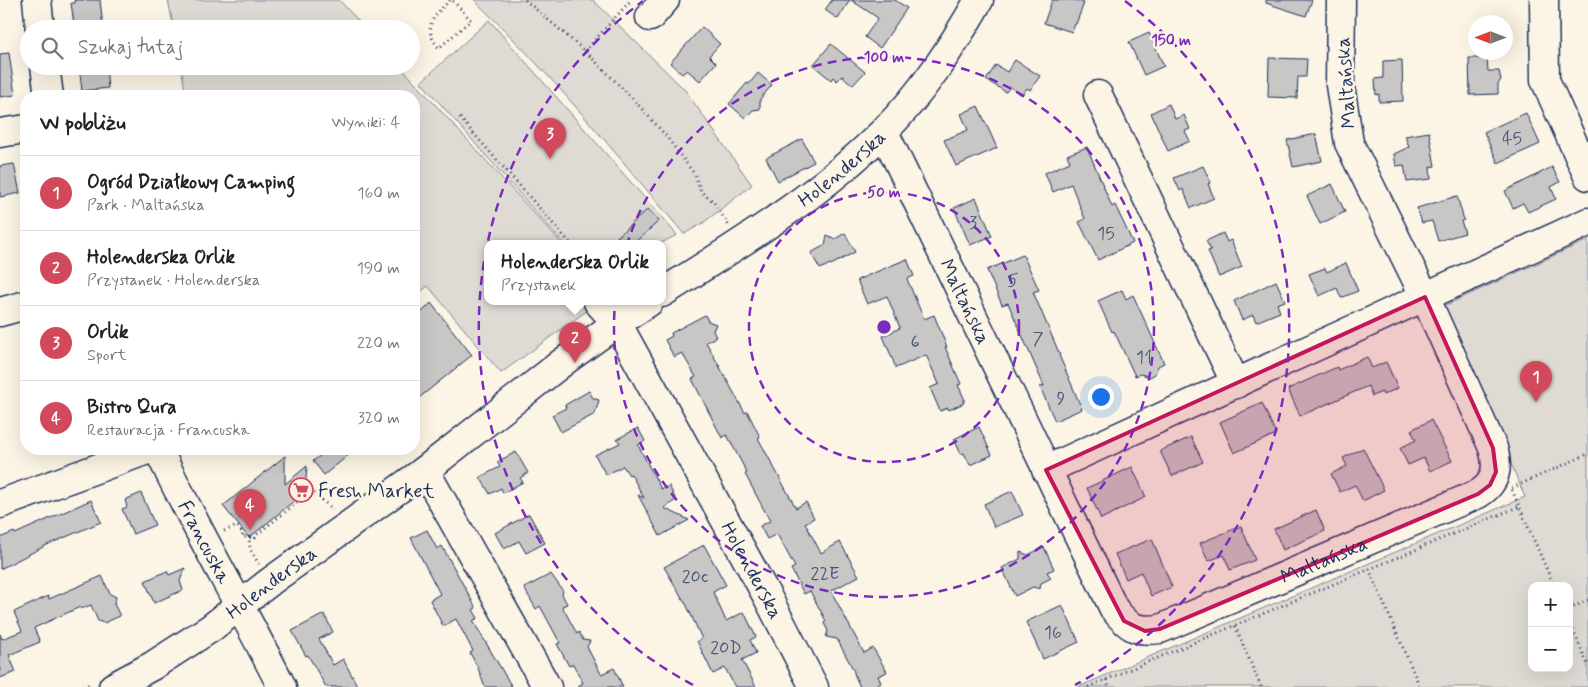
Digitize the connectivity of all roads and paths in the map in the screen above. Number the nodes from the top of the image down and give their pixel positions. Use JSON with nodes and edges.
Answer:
{"nodes":[{"id":1,"x":37,"y":0,"type":"edge"},
{"id":2,"x":451,"y":0,"type":"edge"},
{"id":3,"x":525,"y":0,"type":"edge"},
{"id":4,"x":979,"y":0,"type":"edge"},
{"id":5,"x":1341,"y":0,"type":"edge"},
{"id":6,"x":1544,"y":0,"type":"edge"},
{"id":7,"x":649,"y":6,"type":"edge"},
{"id":8,"x":39,"y":20,"type":"edge"},
{"id":9,"x":585,"y":51,"type":"junction"},
{"id":10,"x":46,"y":75,"type":"edge"},
{"id":11,"x":48,"y":90,"type":"edge"},
{"id":12,"x":1098,"y":95,"type":"dead end"},
{"id":13,"x":460,"y":118,"type":"dead end"},
{"id":14,"x":20,"y":130,"type":"edge"},
{"id":15,"x":884,"y":132,"type":"junction"},
{"id":16,"x":0,"y":133,"type":"edge"},
{"id":17,"x":1588,"y":176,"type":"edge"},
{"id":18,"x":1588,"y":222,"type":"edge"},
{"id":19,"x":567,"y":240,"type":"edge"},
{"id":20,"x":741,"y":243,"type":"junction"},
{"id":21,"x":666,"y":290,"type":"edge"},
{"id":22,"x":1425,"y":297,"type":"junction"},
{"id":23,"x":601,"y":305,"type":"edge"},
{"id":24,"x":644,"y":305,"type":"edge"},
{"id":25,"x":20,"y":307,"type":"edge"},
{"id":26,"x":0,"y":312,"type":"edge"},
{"id":27,"x":616,"y":323,"type":"junction"},
{"id":28,"x":1236,"y":384,"type":"junction"},
{"id":29,"x":1588,"y":454,"type":"edge"},
{"id":30,"x":134,"y":455,"type":"edge"},
{"id":31,"x":161,"y":455,"type":"edge"},
{"id":32,"x":1046,"y":470,"type":"junction"},
{"id":33,"x":424,"y":471,"type":"junction"},
{"id":34,"x":1504,"y":480,"type":"junction"},
{"id":35,"x":305,"y":491,"type":"dead end"},
{"id":36,"x":312,"y":492,"type":"junction"},
{"id":37,"x":0,"y":504,"type":"edge"},
{"id":38,"x":1520,"y":506,"type":"junction"},
{"id":39,"x":346,"y":527,"type":"junction"},
{"id":40,"x":218,"y":535,"type":"dead end"},
{"id":41,"x":249,"y":536,"type":"junction"},
{"id":42,"x":1369,"y":569,"type":"junction"},
{"id":43,"x":271,"y":581,"type":"junction"},
{"id":44,"x":1552,"y":582,"type":"edge"},
{"id":45,"x":1588,"y":600,"type":"edge"},
{"id":46,"x":240,"y":606,"type":"junction"},
{"id":47,"x":1573,"y":607,"type":"edge"},
{"id":48,"x":1235,"y":625,"type":"junction"},
{"id":49,"x":1572,"y":627,"type":"edge"},
{"id":50,"x":1588,"y":665,"type":"edge"},
{"id":51,"x":1106,"y":680,"type":"junction"},
{"id":52,"x":113,"y":687,"type":"edge"},
{"id":53,"x":282,"y":687,"type":"edge"},
{"id":54,"x":548,"y":687,"type":"edge"},
{"id":55,"x":814,"y":687,"type":"edge"},
{"id":56,"x":1088,"y":687,"type":"edge"},
{"id":57,"x":1109,"y":687,"type":"edge"},
{"id":58,"x":1261,"y":687,"type":"edge"},
{"id":59,"x":1420,"y":687,"type":"edge"}],
"edges":[{"from":1,"to":8,"type":"street"},
{"from":2,"to":2,"type":"path"},
{"from":3,"to":9,"type":"path"},
{"from":4,"to":15,"type":"street","name":"Holenderska"},
{"from":5,"to":22,"type":"street","name":"Maltańska"},
{"from":6,"to":17,"type":"street"},
{"from":7,"to":9,"type":"path"},
{"from":9,"to":20,"type":"path"},
{"from":10,"to":11,"type":"street"},
{"from":12,"to":28,"type":"street"},
{"from":13,"to":19,"type":"path"},
{"from":14,"to":16,"type":"street"},
{"from":15,"to":20,"type":"street","name":"Holenderska"},
{"from":15,"to":32,"type":"street","name":"Maltańska"},
{"from":18,"to":22,"type":"street"},
{"from":20,"to":21,"type":"street","name":"Holenderska"},
{"from":22,"to":28,"type":"street"},
{"from":22,"to":34,"type":"street","name":"Maltańska"},
{"from":23,"to":27,"type":"street"},
{"from":24,"to":27,"type":"street","name":"Holenderska"},
{"from":25,"to":26,"type":"street"},
{"from":27,"to":33,"type":"street","name":"Holenderska"},
{"from":27,"to":55,"type":"street","name":"Holenderska"},
{"from":28,"to":32,"type":"street"},
{"from":29,"to":34,"type":"path"},
{"from":30,"to":37,"type":"street"},
{"from":31,"to":46,"type":"street","name":"Francuska"},
{"from":32,"to":34,"type":"street","name":"Maltańska"},
{"from":33,"to":39,"type":"street","name":"Holenderska"},
{"from":33,"to":54,"type":"street"},
{"from":34,"to":38,"type":"path"},
{"from":35,"to":36,"type":"path"},
{"from":36,"to":39,"type":"path"},
{"from":36,"to":41,"type":"path"},
{"from":38,"to":42,"type":"path"},
{"from":38,"to":44,"type":"path"},
{"from":39,"to":43,"type":"street","name":"Holenderska"},
{"from":40,"to":41,"type":"path"},
{"from":41,"to":43,"type":"path"},
{"from":42,"to":48,"type":"path"},
{"from":42,"to":59,"type":"path"},
{"from":43,"to":46,"type":"street","name":"Holenderska"},
{"from":45,"to":47,"type":"path"},
{"from":46,"to":52,"type":"street","name":"Holenderska"},
{"from":46,"to":53,"type":"street","name":"Francuska"},
{"from":48,"to":51,"type":"path"},
{"from":48,"to":58,"type":"path"},
{"from":49,"to":50,"type":"path"},
{"from":51,"to":56,"type":"path"},
{"from":51,"to":57,"type":"path"}]}
